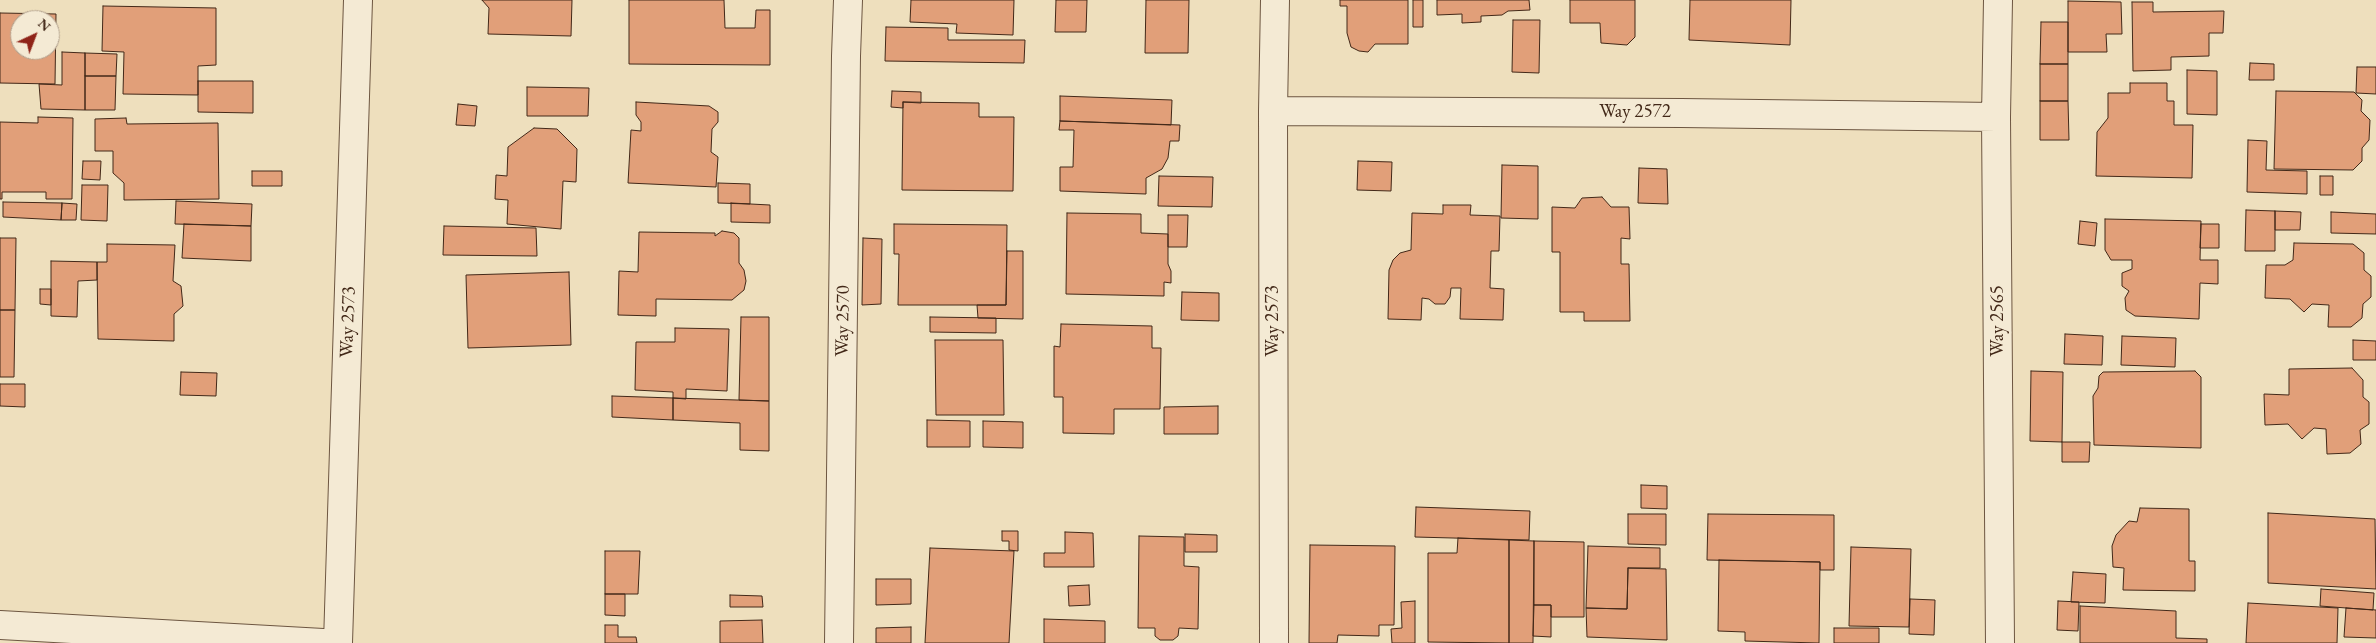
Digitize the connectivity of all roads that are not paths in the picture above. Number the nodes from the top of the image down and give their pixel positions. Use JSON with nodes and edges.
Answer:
{"nodes":[{"id":1,"x":358,"y":0,"type":"edge"},
{"id":2,"x":848,"y":0,"type":"edge"},
{"id":3,"x":1275,"y":0,"type":"edge"},
{"id":4,"x":1998,"y":0,"type":"edge"},
{"id":5,"x":1273,"y":111,"type":"junction"},
{"id":6,"x":1996,"y":117,"type":"junction"},
{"id":7,"x":0,"y":625,"type":"edge"},
{"id":8,"x":323,"y":643,"type":"edge"},
{"id":9,"x":338,"y":643,"type":"edge"},
{"id":10,"x":839,"y":643,"type":"edge"},
{"id":11,"x":1274,"y":643,"type":"edge"},
{"id":12,"x":2000,"y":643,"type":"edge"}],
"edges":[{"from":1,"to":9,"type":"street","name":"Way 2573"},
{"from":2,"to":10,"type":"street","name":"Way 2570"},
{"from":3,"to":5,"type":"street","name":"Way 2573"},
{"from":4,"to":6,"type":"street","name":"Way 2565"},
{"from":5,"to":6,"type":"street","name":"Way 2572"},
{"from":5,"to":11,"type":"street","name":"Way 2573"},
{"from":6,"to":12,"type":"street","name":"Way 2565"},
{"from":7,"to":8,"type":"street"}]}
